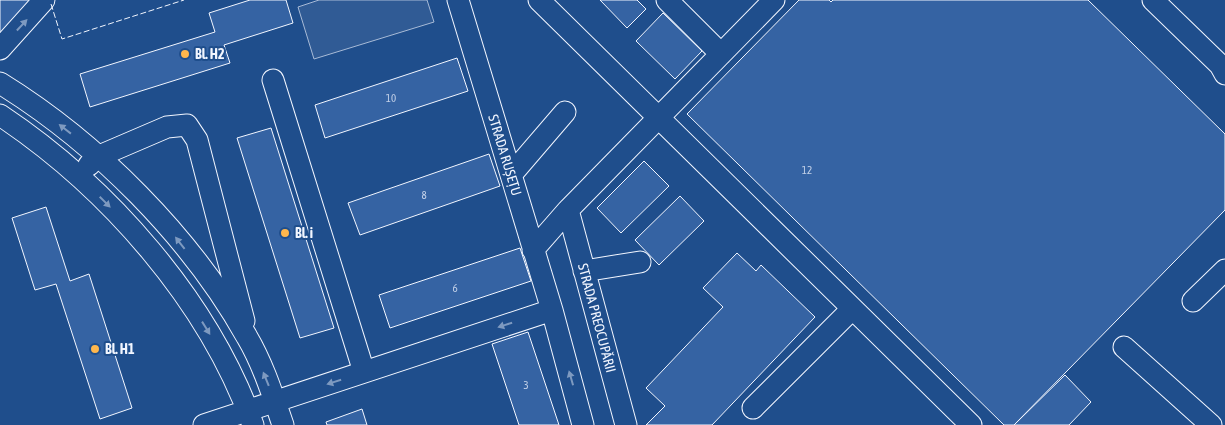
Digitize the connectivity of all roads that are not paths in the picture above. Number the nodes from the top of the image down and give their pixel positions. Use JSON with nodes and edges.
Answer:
{"nodes":[{"id":1,"x":44,"y":0,"type":"edge"},
{"id":2,"x":458,"y":0,"type":"edge"},
{"id":3,"x":539,"y":0,"type":"edge"},
{"id":4,"x":667,"y":0,"type":"edge"},
{"id":5,"x":774,"y":0,"type":"edge"},
{"id":6,"x":1153,"y":0,"type":"edge"},
{"id":7,"x":0,"y":49,"type":"edge"},
{"id":8,"x":721,"y":54,"type":"junction"},
{"id":9,"x":1225,"y":74,"type":"edge"},
{"id":10,"x":273,"y":80,"type":"dead end"},
{"id":11,"x":0,"y":83,"type":"edge"},
{"id":12,"x":565,"y":112,"type":"dead end"},
{"id":13,"x":0,"y":115,"type":"edge"},
{"id":14,"x":658,"y":119,"type":"junction"},
{"id":15,"x":97,"y":157,"type":"junction"},
{"id":16,"x":78,"y":175,"type":"junction"},
{"id":17,"x":511,"y":175,"type":"junction"},
{"id":18,"x":568,"y":210,"type":"junction"},
{"id":19,"x":533,"y":250,"type":"junction"},
{"id":20,"x":640,"y":262,"type":"dead end"},
{"id":21,"x":1225,"y":270,"type":"edge"},
{"id":22,"x":584,"y":271,"type":"junction"},
{"id":23,"x":1193,"y":301,"type":"dead end"},
{"id":24,"x":852,"y":308,"type":"junction"},
{"id":25,"x":552,"y":310,"type":"junction"},
{"id":26,"x":248,"y":338,"type":"junction"},
{"id":27,"x":1124,"y":346,"type":"dead end"},
{"id":28,"x":364,"y":372,"type":"junction"},
{"id":29,"x":275,"y":402,"type":"junction"},
{"id":30,"x":753,"y":408,"type":"dead end"},
{"id":31,"x":251,"y":418,"type":"edge"},
{"id":32,"x":204,"y":425,"type":"edge"},
{"id":33,"x":283,"y":425,"type":"edge"},
{"id":34,"x":583,"y":425,"type":"edge"},
{"id":35,"x":626,"y":425,"type":"edge"},
{"id":36,"x":971,"y":425,"type":"edge"},
{"id":37,"x":1211,"y":425,"type":"edge"}],
"edges":[{"from":7,"to":1,"type":"street","one_way":true},
{"from":2,"to":17,"type":"street","name":"STRADA RUȘEȚU"},
{"from":3,"to":14,"type":"street"},
{"from":4,"to":8,"type":"street"},
{"from":5,"to":8,"type":"street"},
{"from":6,"to":9,"type":"street"},
{"from":8,"to":14,"type":"street"},
{"from":10,"to":28,"type":"street"},
{"from":15,"to":11,"type":"street","one_way":true},
{"from":12,"to":17,"type":"street"},
{"from":13,"to":16,"type":"street"},
{"from":14,"to":18,"type":"street"},
{"from":14,"to":24,"type":"street"},
{"from":15,"to":16,"type":"street"},
{"from":26,"to":15,"type":"street","one_way":true},
{"from":15,"to":26,"type":"street"},
{"from":16,"to":31,"type":"street","one_way":true},
{"from":17,"to":19,"type":"street","name":"STRADA RUȘEȚU"},
{"from":18,"to":19,"type":"street"},
{"from":18,"to":22,"type":"street","name":"STRADA PREOCUPĂRII"},
{"from":19,"to":25,"type":"street","name":"STRADA RUȘEȚU"},
{"from":20,"to":22,"type":"street"},
{"from":21,"to":23,"type":"street"},
{"from":22,"to":35,"type":"street","name":"STRADA PREOCUPĂRII"},
{"from":24,"to":30,"type":"street"},
{"from":24,"to":36,"type":"street"},
{"from":25,"to":28,"type":"street","one_way":true},
{"from":34,"to":25,"type":"street","name":"STRADA RUȘEȚU","one_way":true},
{"from":29,"to":26,"type":"street","one_way":true},
{"from":27,"to":37,"type":"street"},
{"from":28,"to":29,"type":"street","one_way":true},
{"from":29,"to":31,"type":"street"},
{"from":29,"to":33,"type":"street"},
{"from":31,"to":32,"type":"street"}]}
